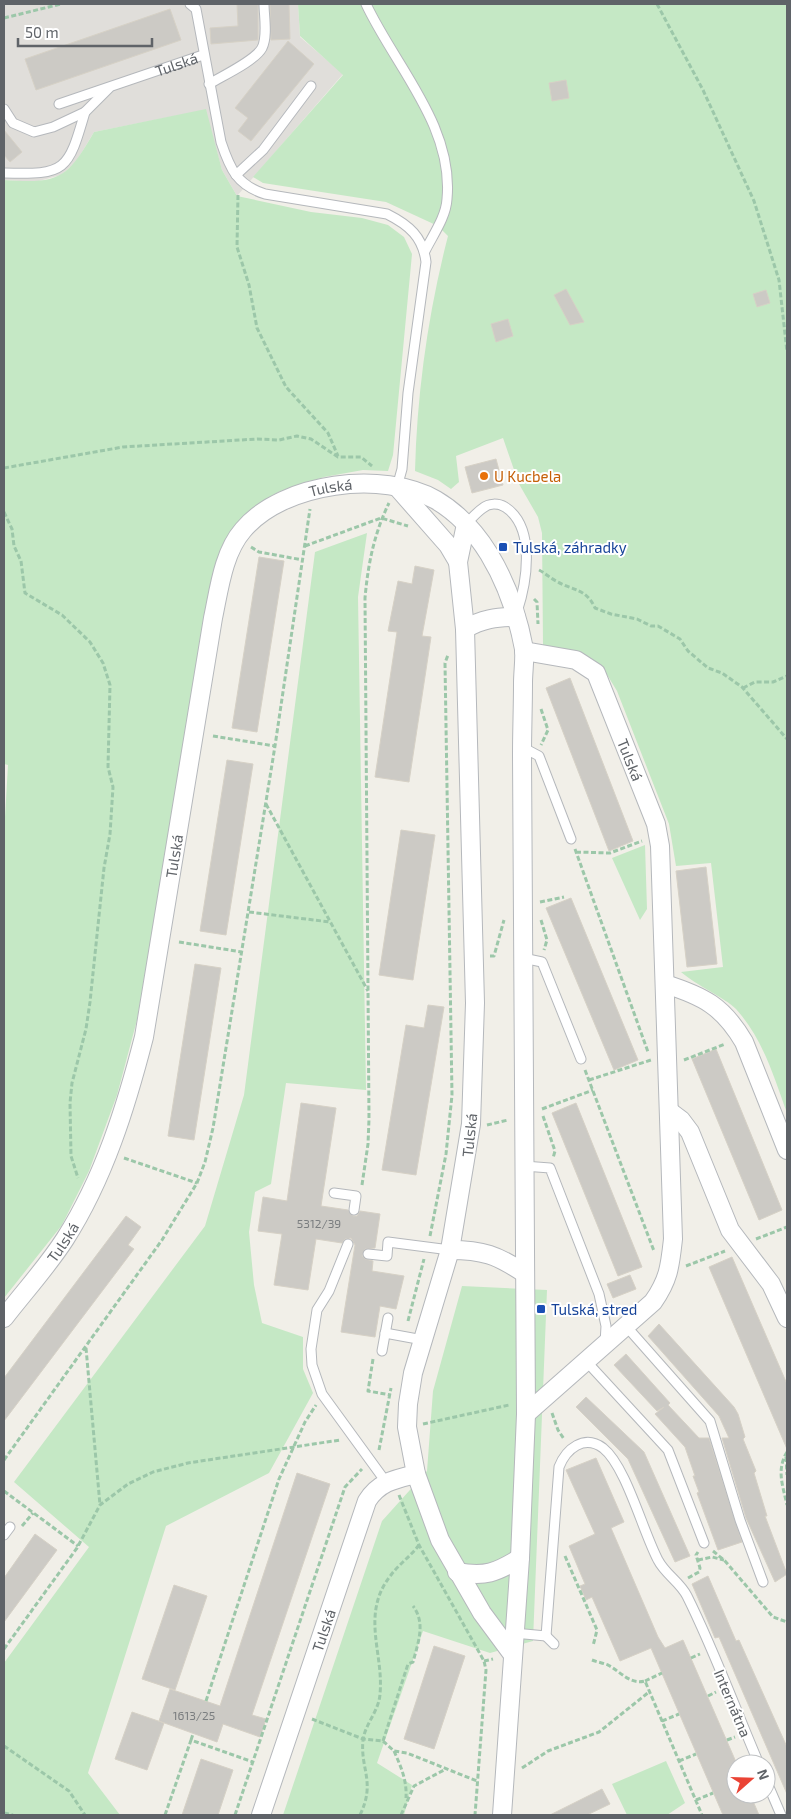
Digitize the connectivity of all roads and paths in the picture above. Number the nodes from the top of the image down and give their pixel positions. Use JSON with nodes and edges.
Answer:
{"nodes":[{"id":1,"x":61,"y":4,"type":"edge"},
{"id":2,"x":190,"y":4,"type":"edge"},
{"id":3,"x":264,"y":4,"type":"edge"},
{"id":4,"x":366,"y":4,"type":"edge"},
{"id":5,"x":657,"y":4,"type":"edge"},
{"id":6,"x":4,"y":18,"type":"edge"},
{"id":7,"x":204,"y":55,"type":"junction"},
{"id":8,"x":209,"y":84,"type":"junction"},
{"id":9,"x":111,"y":86,"type":"junction"},
{"id":10,"x":311,"y":86,"type":"dead end"},
{"id":11,"x":59,"y":104,"type":"dead end"},
{"id":12,"x":4,"y":109,"type":"edge"},
{"id":13,"x":85,"y":112,"type":"junction"},
{"id":14,"x":4,"y":173,"type":"edge"},
{"id":15,"x":236,"y":176,"type":"junction"},
{"id":16,"x":425,"y":251,"type":"junction"},
{"id":17,"x":787,"y":352,"type":"edge"},
{"id":18,"x":338,"y":457,"type":"junction"},
{"id":19,"x":4,"y":468,"type":"edge"},
{"id":20,"x":376,"y":469,"type":"dead end"},
{"id":21,"x":397,"y":487,"type":"junction"},
{"id":22,"x":313,"y":491,"type":"junction"},
{"id":23,"x":4,"y":512,"type":"edge"},
{"id":24,"x":381,"y":518,"type":"junction"},
{"id":25,"x":466,"y":524,"type":"junction"},
{"id":26,"x":412,"y":527,"type":"dead end"},
{"id":27,"x":305,"y":546,"type":"junction"},
{"id":28,"x":232,"y":548,"type":"junction"},
{"id":29,"x":303,"y":560,"type":"junction"},
{"id":30,"x":458,"y":562,"type":"junction"},
{"id":31,"x":525,"y":563,"type":"junction"},
{"id":32,"x":516,"y":617,"type":"junction"},
{"id":33,"x":465,"y":629,"type":"junction"},
{"id":34,"x":451,"y":648,"type":"dead end"},
{"id":35,"x":524,"y":651,"type":"junction"},
{"id":36,"x":787,"y":676,"type":"edge"},
{"id":37,"x":743,"y":688,"type":"junction"},
{"id":38,"x":213,"y":736,"type":"dead end"},
{"id":39,"x":787,"y":739,"type":"edge"},
{"id":40,"x":275,"y":746,"type":"junction"},
{"id":41,"x":522,"y":747,"type":"junction"},
{"id":42,"x":266,"y":804,"type":"junction"},
{"id":43,"x":571,"y":839,"type":"joint"},
{"id":44,"x":648,"y":839,"type":"dead end"},
{"id":45,"x":576,"y":852,"type":"junction"},
{"id":46,"x":564,"y":897,"type":"dead end"},
{"id":47,"x":537,"y":902,"type":"dead end"},
{"id":48,"x":248,"y":912,"type":"junction"},
{"id":49,"x":522,"y":912,"type":"junction"},
{"id":50,"x":330,"y":922,"type":"junction"},
{"id":51,"x":179,"y":942,"type":"dead end"},
{"id":52,"x":242,"y":952,"type":"junction"},
{"id":53,"x":523,"y":958,"type":"junction"},
{"id":54,"x":474,"y":965,"type":"junction"},
{"id":55,"x":664,"y":984,"type":"junction"},
{"id":56,"x":369,"y":992,"type":"junction"},
{"id":57,"x":729,"y":1043,"type":"dead end"},
{"id":58,"x":581,"y":1059,"type":"joint"},
{"id":59,"x":658,"y":1064,"type":"junction"},
{"id":60,"x":589,"y":1080,"type":"junction"},
{"id":61,"x":540,"y":1109,"type":"dead end"},
{"id":62,"x":669,"y":1111,"type":"junction"},
{"id":63,"x":787,"y":1150,"type":"edge"},
{"id":64,"x":120,"y":1157,"type":"dead end"},
{"id":65,"x":524,"y":1166,"type":"junction"},
{"id":66,"x":550,"y":1168,"type":"junction"},
{"id":67,"x":197,"y":1183,"type":"junction"},
{"id":68,"x":334,"y":1193,"type":"dead end"},
{"id":69,"x":356,"y":1196,"type":"junction"},
{"id":70,"x":86,"y":1203,"type":"junction"},
{"id":71,"x":354,"y":1210,"type":"dead end"},
{"id":72,"x":787,"y":1226,"type":"edge"},
{"id":73,"x":757,"y":1238,"type":"dead end"},
{"id":74,"x":348,"y":1244,"type":"dead end"},
{"id":75,"x":428,"y":1247,"type":"junction"},
{"id":76,"x":450,"y":1250,"type":"junction"},
{"id":77,"x":368,"y":1254,"type":"dead end"},
{"id":78,"x":655,"y":1254,"type":"dead end"},
{"id":79,"x":712,"y":1256,"type":"dead end"},
{"id":80,"x":693,"y":1264,"type":"dead end"},
{"id":81,"x":524,"y":1273,"type":"junction"},
{"id":82,"x":4,"y":1318,"type":"edge"},
{"id":83,"x":388,"y":1318,"type":"dead end"},
{"id":84,"x":787,"y":1318,"type":"edge"},
{"id":85,"x":626,"y":1326,"type":"junction"},
{"id":86,"x":385,"y":1333,"type":"junction"},
{"id":87,"x":404,"y":1336,"type":"junction"},
{"id":88,"x":423,"y":1340,"type":"junction"},
{"id":89,"x":605,"y":1344,"type":"junction"},
{"id":90,"x":86,"y":1348,"type":"junction"},
{"id":91,"x":382,"y":1351,"type":"dead end"},
{"id":92,"x":586,"y":1362,"type":"junction"},
{"id":93,"x":372,"y":1370,"type":"dead end"},
{"id":94,"x":392,"y":1387,"type":"dead end"},
{"id":95,"x":390,"y":1395,"type":"junction"},
{"id":96,"x":409,"y":1398,"type":"junction"},
{"id":97,"x":319,"y":1401,"type":"dead end"},
{"id":98,"x":551,"y":1408,"type":"dead end"},
{"id":99,"x":521,"y":1409,"type":"junction"},
{"id":100,"x":416,"y":1426,"type":"dead end"},
{"id":101,"x":558,"y":1430,"type":"dead end"},
{"id":102,"x":344,"y":1439,"type":"dead end"},
{"id":103,"x":294,"y":1447,"type":"junction"},
{"id":104,"x":787,"y":1453,"type":"edge"},
{"id":105,"x":378,"y":1456,"type":"dead end"},
{"id":106,"x":4,"y":1460,"type":"edge"},
{"id":107,"x":365,"y":1467,"type":"dead end"},
{"id":108,"x":416,"y":1474,"type":"junction"},
{"id":109,"x":787,"y":1475,"type":"edge"},
{"id":110,"x":390,"y":1481,"type":"junction"},
{"id":111,"x":4,"y":1490,"type":"edge"},
{"id":112,"x":787,"y":1504,"type":"edge"},
{"id":113,"x":100,"y":1505,"type":"junction"},
{"id":114,"x":10,"y":1527,"type":"dead end"},
{"id":115,"x":4,"y":1535,"type":"edge"},
{"id":116,"x":704,"y":1543,"type":"junction"},
{"id":117,"x":420,"y":1544,"type":"junction"},
{"id":118,"x":78,"y":1546,"type":"junction"},
{"id":119,"x":564,"y":1554,"type":"dead end"},
{"id":120,"x":520,"y":1558,"type":"junction"},
{"id":121,"x":698,"y":1560,"type":"junction"},
{"id":122,"x":725,"y":1560,"type":"junction"},
{"id":123,"x":457,"y":1572,"type":"junction"},
{"id":124,"x":763,"y":1582,"type":"dead end"},
{"id":125,"x":680,"y":1586,"type":"junction"},
{"id":126,"x":413,"y":1606,"type":"dead end"},
{"id":127,"x":787,"y":1622,"type":"edge"},
{"id":128,"x":514,"y":1633,"type":"junction"},
{"id":129,"x":546,"y":1636,"type":"junction"},
{"id":130,"x":554,"y":1644,"type":"dead end"},
{"id":131,"x":593,"y":1646,"type":"dead end"},
{"id":132,"x":4,"y":1650,"type":"edge"},
{"id":133,"x":513,"y":1656,"type":"junction"},
{"id":134,"x":493,"y":1659,"type":"dead end"},
{"id":135,"x":592,"y":1660,"type":"dead end"},
{"id":136,"x":484,"y":1661,"type":"junction"},
{"id":137,"x":662,"y":1673,"type":"dead end"},
{"id":138,"x":645,"y":1681,"type":"junction"},
{"id":139,"x":649,"y":1692,"type":"junction"},
{"id":140,"x":206,"y":1701,"type":"dead end"},
{"id":141,"x":679,"y":1714,"type":"dead end"},
{"id":142,"x":310,"y":1718,"type":"dead end"},
{"id":143,"x":662,"y":1721,"type":"junction"},
{"id":144,"x":194,"y":1734,"type":"dead end"},
{"id":145,"x":363,"y":1739,"type":"junction"},
{"id":146,"x":191,"y":1740,"type":"junction"},
{"id":147,"x":383,"y":1740,"type":"junction"},
{"id":148,"x":4,"y":1746,"type":"edge"},
{"id":149,"x":394,"y":1751,"type":"junction"},
{"id":150,"x":696,"y":1754,"type":"dead end"},
{"id":151,"x":755,"y":1754,"type":"edge"},
{"id":152,"x":679,"y":1761,"type":"junction"},
{"id":153,"x":253,"y":1762,"type":"junction"},
{"id":154,"x":444,"y":1770,"type":"junction"},
{"id":155,"x":517,"y":1773,"type":"dead end"},
{"id":156,"x":477,"y":1781,"type":"junction"},
{"id":157,"x":713,"y":1793,"type":"dead end"},
{"id":158,"x":696,"y":1800,"type":"junction"},
{"id":159,"x":406,"y":1801,"type":"junction"},
{"id":160,"x":776,"y":1803,"type":"edge"},
{"id":161,"x":4,"y":1813,"type":"edge"},
{"id":162,"x":14,"y":1815,"type":"edge"},
{"id":163,"x":85,"y":1815,"type":"edge"},
{"id":164,"x":165,"y":1815,"type":"edge"},
{"id":165,"x":235,"y":1815,"type":"edge"},
{"id":166,"x":261,"y":1815,"type":"edge"},
{"id":167,"x":360,"y":1815,"type":"edge"},
{"id":168,"x":401,"y":1815,"type":"edge"},
{"id":169,"x":475,"y":1815,"type":"edge"},
{"id":170,"x":502,"y":1815,"type":"edge"},
{"id":171,"x":702,"y":1815,"type":"edge"},
{"id":172,"x":781,"y":1815,"type":"edge"}],
"edges":[{"from":1,"to":6,"type":"path"},
{"from":2,"to":7,"type":"lane"},
{"from":3,"to":8,"type":"lane"},
{"from":4,"to":16,"type":"lane"},
{"from":5,"to":17,"type":"path"},
{"from":7,"to":8,"type":"lane","name":"Tulská"},
{"from":7,"to":9,"type":"lane","name":"Tulská"},
{"from":8,"to":15,"type":"lane","name":"Tulská"},
{"from":9,"to":11,"type":"lane","name":"Tulská"},
{"from":9,"to":13,"type":"lane"},
{"from":10,"to":15,"type":"lane"},
{"from":12,"to":13,"type":"lane"},
{"from":13,"to":14,"type":"lane"},
{"from":15,"to":16,"type":"lane","name":"Tulská"},
{"from":15,"to":18,"type":"path"},
{"from":16,"to":21,"type":"lane"},
{"from":18,"to":19,"type":"path"},
{"from":18,"to":20,"type":"path"},
{"from":21,"to":22,"type":"street","name":"Tulská"},
{"from":21,"to":24,"type":"path"},
{"from":21,"to":25,"type":"street","name":"Tulská"},
{"from":21,"to":30,"type":"street","name":"Tulská"},
{"from":22,"to":27,"type":"path"},
{"from":22,"to":28,"type":"street","name":"Tulská"},
{"from":23,"to":70,"type":"path"},
{"from":24,"to":26,"type":"path"},
{"from":24,"to":27,"type":"path"},
{"from":24,"to":56,"type":"path"},
{"from":25,"to":30,"type":"street","name":"Tulská"},
{"from":25,"to":31,"type":"lane"},
{"from":25,"to":32,"type":"street","name":"Tulská"},
{"from":27,"to":29,"type":"path"},
{"from":28,"to":29,"type":"path"},
{"from":28,"to":70,"type":"street","name":"Tulská"},
{"from":29,"to":40,"type":"path"},
{"from":30,"to":33,"type":"street","name":"Tulská"},
{"from":31,"to":32,"type":"lane"},
{"from":31,"to":37,"type":"path"},
{"from":32,"to":33,"type":"street"},
{"from":32,"to":35,"type":"street","name":"Tulská"},
{"from":33,"to":54,"type":"street","name":"Tulská"},
{"from":34,"to":75,"type":"path"},
{"from":35,"to":41,"type":"street","name":"Tulská"},
{"from":35,"to":55,"type":"street","name":"Tulská"},
{"from":36,"to":37,"type":"path"},
{"from":37,"to":39,"type":"path"},
{"from":38,"to":40,"type":"path"},
{"from":40,"to":42,"type":"path"},
{"from":41,"to":43,"type":"lane"},
{"from":41,"to":49,"type":"street","name":"Tulská"},
{"from":42,"to":48,"type":"path"},
{"from":42,"to":50,"type":"path"},
{"from":43,"to":45,"type":"path"},
{"from":44,"to":45,"type":"path"},
{"from":45,"to":59,"type":"path"},
{"from":46,"to":47,"type":"path"},
{"from":48,"to":50,"type":"path"},
{"from":48,"to":52,"type":"path"},
{"from":49,"to":53,"type":"street","name":"Tulská"},
{"from":49,"to":54,"type":"path"},
{"from":50,"to":56,"type":"path"},
{"from":51,"to":52,"type":"path"},
{"from":52,"to":67,"type":"path"},
{"from":53,"to":58,"type":"lane"},
{"from":53,"to":65,"type":"street","name":"Tulská"},
{"from":54,"to":76,"type":"street","name":"Tulská"},
{"from":55,"to":59,"type":"street","name":"Tulská"},
{"from":55,"to":63,"type":"street"},
{"from":56,"to":69,"type":"path"},
{"from":57,"to":59,"type":"path"},
{"from":58,"to":60,"type":"path"},
{"from":59,"to":60,"type":"path"},
{"from":59,"to":62,"type":"street","name":"Tulská"},
{"from":60,"to":78,"type":"path"},
{"from":61,"to":66,"type":"path"},
{"from":62,"to":84,"type":"street"},
{"from":62,"to":85,"type":"street","name":"Tulská"},
{"from":64,"to":67,"type":"path"},
{"from":65,"to":66,"type":"lane"},
{"from":65,"to":81,"type":"street","name":"Tulská"},
{"from":66,"to":89,"type":"lane"},
{"from":67,"to":90,"type":"path"},
{"from":68,"to":69,"type":"lane"},
{"from":69,"to":71,"type":"lane"},
{"from":70,"to":82,"type":"street","name":"Tulská"},
{"from":72,"to":73,"type":"path"},
{"from":74,"to":110,"type":"lane"},
{"from":75,"to":76,"type":"lane"},
{"from":75,"to":77,"type":"lane"},
{"from":75,"to":87,"type":"path"},
{"from":76,"to":81,"type":"street"},
{"from":76,"to":88,"type":"street","name":"Tulská"},
{"from":79,"to":80,"type":"path"},
{"from":81,"to":99,"type":"street","name":"Tulská"},
{"from":83,"to":86,"type":"lane"},
{"from":85,"to":89,"type":"street","name":"Tulská"},
{"from":85,"to":124,"type":"lane"},
{"from":86,"to":87,"type":"lane"},
{"from":86,"to":91,"type":"lane"},
{"from":87,"to":88,"type":"lane"},
{"from":88,"to":96,"type":"street","name":"Tulská"},
{"from":89,"to":92,"type":"street","name":"Tulská"},
{"from":90,"to":106,"type":"path"},
{"from":90,"to":113,"type":"path"},
{"from":92,"to":99,"type":"street","name":"Tulská"},
{"from":92,"to":116,"type":"lane"},
{"from":93,"to":95,"type":"path"},
{"from":94,"to":95,"type":"path"},
{"from":95,"to":96,"type":"path"},
{"from":95,"to":105,"type":"path"},
{"from":96,"to":108,"type":"street","name":"Tulská"},
{"from":97,"to":103,"type":"path"},
{"from":98,"to":101,"type":"path"},
{"from":99,"to":100,"type":"path"},
{"from":99,"to":120,"type":"street","name":"Tulská"},
{"from":102,"to":103,"type":"path"},
{"from":103,"to":113,"type":"path"},
{"from":103,"to":140,"type":"path"},
{"from":104,"to":109,"type":"path"},
{"from":104,"to":112,"type":"path"},
{"from":107,"to":153,"type":"path"},
{"from":108,"to":110,"type":"street","name":"Tulská"},
{"from":108,"to":123,"type":"street","name":"Tulská"},
{"from":110,"to":117,"type":"path"},
{"from":110,"to":166,"type":"street","name":"Tulská"},
{"from":111,"to":118,"type":"path"},
{"from":113,"to":118,"type":"path"},
{"from":114,"to":115,"type":"lane"},
{"from":116,"to":121,"type":"path"},
{"from":116,"to":122,"type":"path"},
{"from":117,"to":136,"type":"path"},
{"from":117,"to":145,"type":"path"},
{"from":118,"to":132,"type":"path"},
{"from":119,"to":131,"type":"path"},
{"from":120,"to":123,"type":"street"},
{"from":120,"to":128,"type":"street","name":"Tulská"},
{"from":121,"to":122,"type":"path"},
{"from":121,"to":125,"type":"path"},
{"from":122,"to":127,"type":"path"},
{"from":123,"to":133,"type":"street","name":"Tulská"},
{"from":125,"to":129,"type":"lane","name":"Internátna"},
{"from":125,"to":151,"type":"lane","name":"Internátna"},
{"from":126,"to":147,"type":"path"},
{"from":128,"to":129,"type":"lane"},
{"from":128,"to":133,"type":"street","name":"Tulská"},
{"from":129,"to":130,"type":"lane"},
{"from":133,"to":170,"type":"street","name":"Tulská"},
{"from":134,"to":136,"type":"path"},
{"from":135,"to":138,"type":"path"},
{"from":136,"to":156,"type":"path"},
{"from":137,"to":138,"type":"path"},
{"from":138,"to":139,"type":"path"},
{"from":139,"to":143,"type":"path"},
{"from":139,"to":155,"type":"path"},
{"from":141,"to":143,"type":"path"},
{"from":142,"to":145,"type":"path"},
{"from":143,"to":152,"type":"path"},
{"from":144,"to":146,"type":"path"},
{"from":145,"to":147,"type":"path"},
{"from":145,"to":167,"type":"path"},
{"from":146,"to":153,"type":"path"},
{"from":146,"to":164,"type":"path"},
{"from":147,"to":149,"type":"path"},
{"from":148,"to":163,"type":"path"},
{"from":149,"to":154,"type":"path"},
{"from":149,"to":159,"type":"path"},
{"from":150,"to":152,"type":"path"},
{"from":152,"to":158,"type":"path"},
{"from":153,"to":165,"type":"path"},
{"from":154,"to":156,"type":"path"},
{"from":154,"to":159,"type":"path"},
{"from":156,"to":169,"type":"path"},
{"from":157,"to":158,"type":"path"},
{"from":158,"to":171,"type":"path"},
{"from":159,"to":168,"type":"path"},
{"from":160,"to":172,"type":"lane"},
{"from":161,"to":162,"type":"path"}]}
